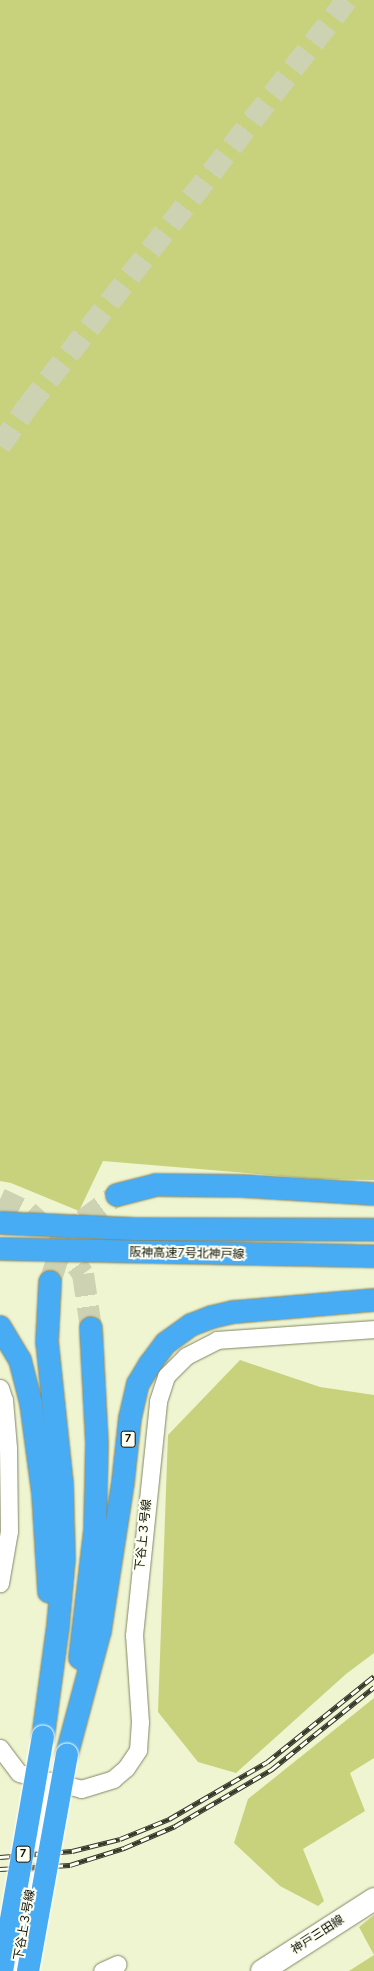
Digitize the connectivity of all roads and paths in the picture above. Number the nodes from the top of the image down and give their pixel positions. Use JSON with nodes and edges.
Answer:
{"nodes":[{"id":1,"x":374,"y":1194,"type":"edge"},
{"id":2,"x":117,"y":1195,"type":"tunnel mouth"},
{"id":3,"x":0,"y":1223,"type":"edge"},
{"id":4,"x":374,"y":1230,"type":"edge"},
{"id":5,"x":0,"y":1249,"type":"edge"},
{"id":6,"x":374,"y":1256,"type":"edge"},
{"id":7,"x":50,"y":1282,"type":"tunnel mouth"},
{"id":8,"x":374,"y":1300,"type":"edge"},
{"id":9,"x":0,"y":1327,"type":"edge"},
{"id":10,"x":91,"y":1328,"type":"tunnel mouth"},
{"id":11,"x":374,"y":1329,"type":"edge"},
{"id":12,"x":0,"y":1388,"type":"edge"},
{"id":13,"x":0,"y":1582,"type":"edge"},
{"id":14,"x":43,"y":1737,"type":"junction"},
{"id":15,"x":68,"y":1746,"type":"junction"},
{"id":16,"x":0,"y":1748,"type":"edge"},
{"id":17,"x":50,"y":1781,"type":"junction"},
{"id":18,"x":39,"y":1843,"type":"tunnel mouth"},
{"id":19,"x":33,"y":1879,"type":"tunnel mouth"},
{"id":20,"x":374,"y":1899,"type":"edge"},
{"id":21,"x":118,"y":1964,"type":"dead end"},
{"id":22,"x":271,"y":1968,"type":"edge"},
{"id":23,"x":2,"y":1971,"type":"edge"},
{"id":24,"x":17,"y":1971,"type":"edge"},
{"id":25,"x":28,"y":1971,"type":"edge"},
{"id":26,"x":102,"y":1971,"type":"edge"}],
"edges":[{"from":1,"to":2,"type":"highway"},
{"from":3,"to":4,"type":"highway","name":"阪神高速7号北神戸線"},
{"from":5,"to":6,"type":"highway","name":"阪神高速7号北神戸線"},
{"from":7,"to":14,"type":"highway","number":"7"},
{"from":8,"to":15,"type":"highway","number":"7"},
{"from":9,"to":14,"type":"highway","number":"7"},
{"from":10,"to":15,"type":"highway","number":"7"},
{"from":11,"to":17,"type":"street","name":"下谷上３号線"},
{"from":12,"to":13,"type":"street"},
{"from":14,"to":23,"type":"highway","number":"7","bridge":true},
{"from":15,"to":25,"type":"highway","number":"7","bridge":true},
{"from":16,"to":17,"type":"street","name":"下谷上３号線"},
{"from":17,"to":18,"type":"street"},
{"from":19,"to":24,"type":"street","name":"下谷上３号線"},
{"from":20,"to":22,"type":"street","name":"神戸三田線"},
{"from":21,"to":26,"type":"street"}]}
